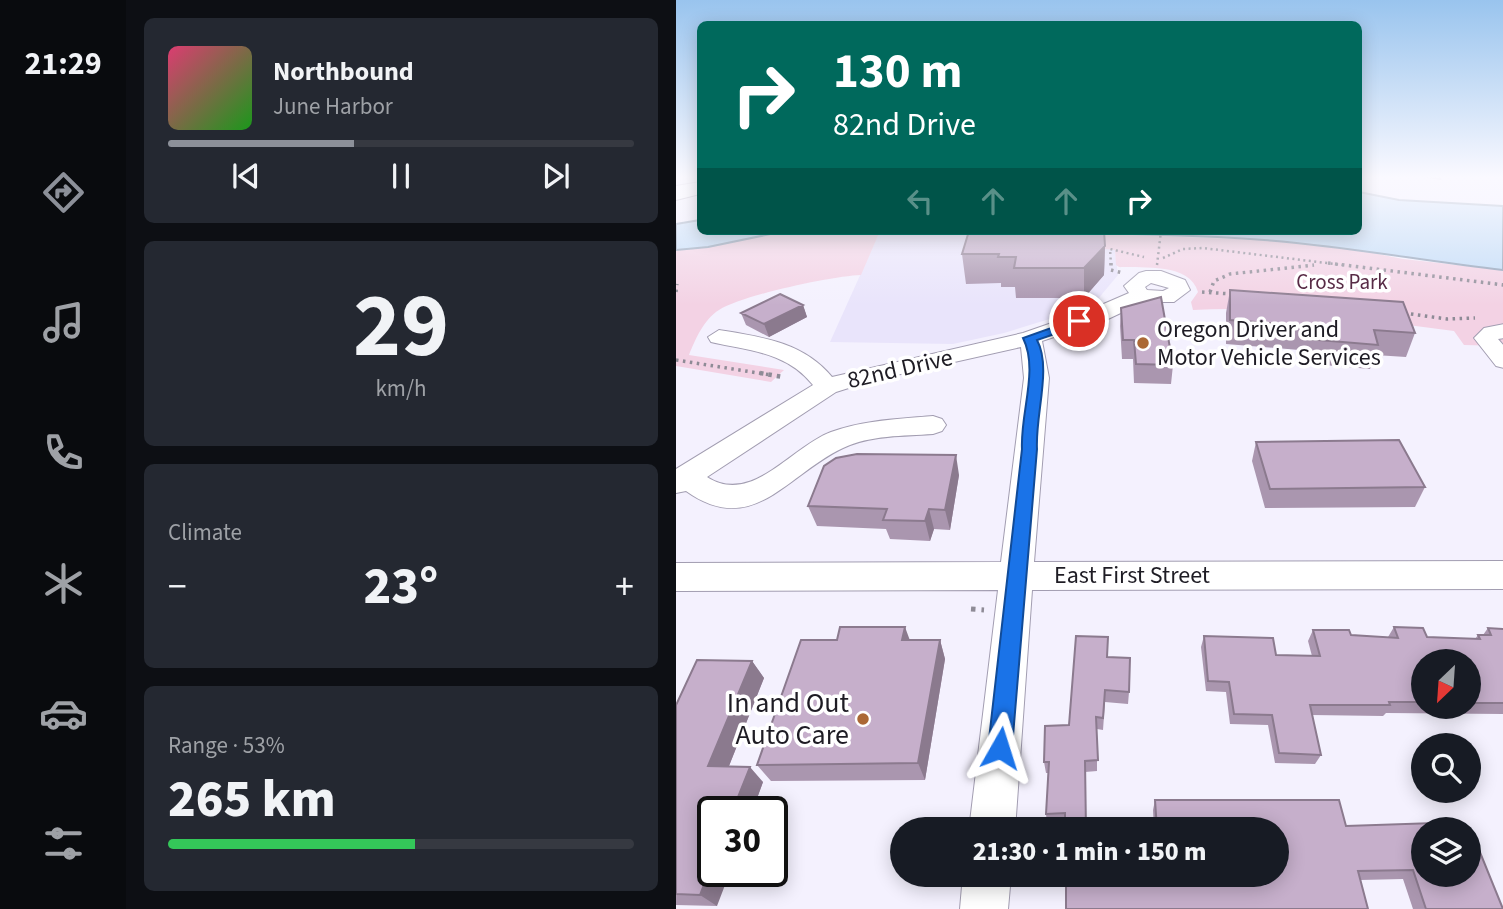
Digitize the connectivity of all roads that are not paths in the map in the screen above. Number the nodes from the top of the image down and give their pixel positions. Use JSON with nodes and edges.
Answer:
{"nodes":[{"id":1,"x":1141,"y":295,"type":"dead end"},
{"id":2,"x":1490,"y":329,"type":"edge"},
{"id":3,"x":719,"y":337,"type":"dead end"},
{"id":4,"x":1030,"y":338,"type":"junction"},
{"id":5,"x":1504,"y":361,"type":"edge"},
{"id":6,"x":826,"y":387,"type":"junction"},
{"id":7,"x":933,"y":425,"type":"dead end"},
{"id":8,"x":681,"y":479,"type":"edge"},
{"id":9,"x":1504,"y":575,"type":"edge"},
{"id":10,"x":1018,"y":576,"type":"junction"},
{"id":11,"x":676,"y":577,"type":"edge"},
{"id":12,"x":993,"y":817,"type":"edge"},
{"id":13,"x":986,"y":887,"type":"edge"},
{"id":14,"x":984,"y":909,"type":"edge"}],
"edges":[{"from":1,"to":4,"type":"street","name":"82nd Drive"},
{"from":2,"to":5,"type":"street"},
{"from":3,"to":6,"type":"street"},
{"from":4,"to":6,"type":"street","name":"82nd Drive"},
{"from":4,"to":10,"type":"street"},
{"from":6,"to":8,"type":"street","name":"82nd Drive"},
{"from":7,"to":8,"type":"street"},
{"from":9,"to":10,"type":"street","name":"East First Street"},
{"from":10,"to":11,"type":"street","name":"East First Street"},
{"from":10,"to":12,"type":"street"},
{"from":13,"to":14,"type":"street"}]}
